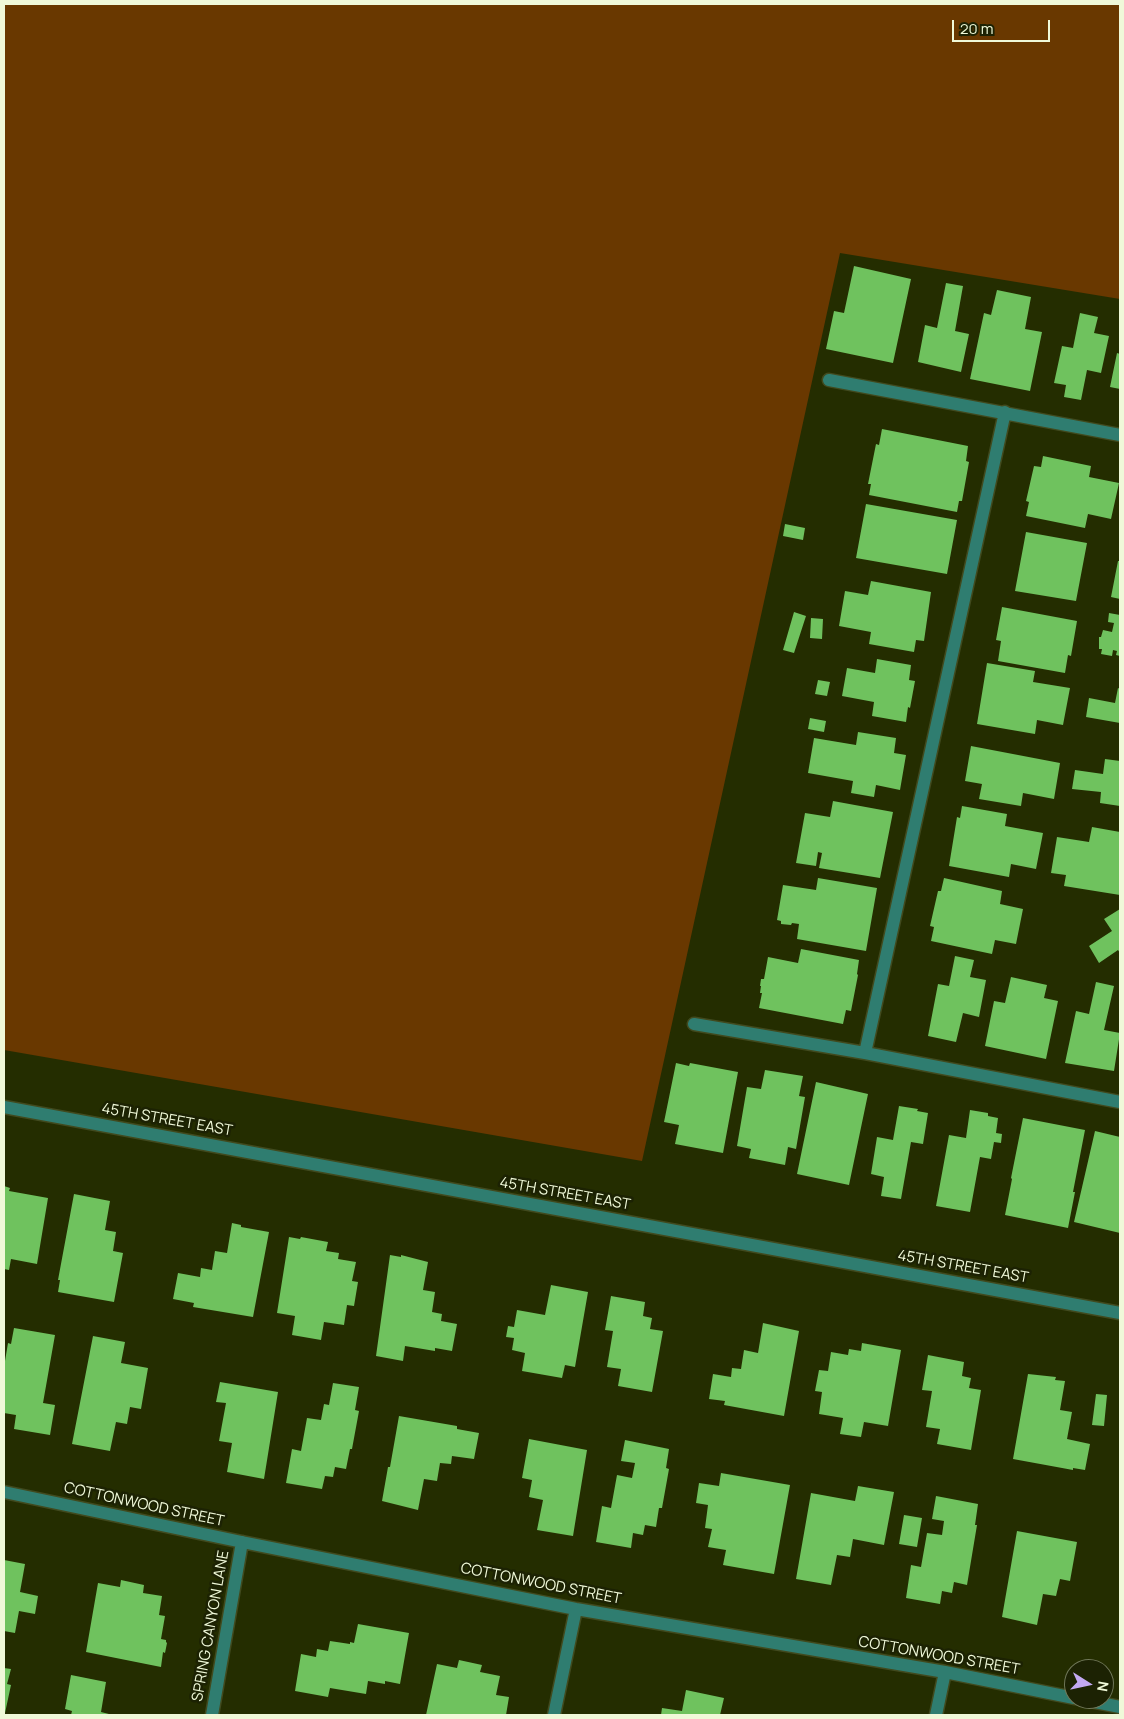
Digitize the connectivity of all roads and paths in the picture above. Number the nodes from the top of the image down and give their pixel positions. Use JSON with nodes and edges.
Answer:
{"nodes":[{"id":1,"x":828,"y":380,"type":"dead end"},
{"id":2,"x":1005,"y":412,"type":"junction"},
{"id":3,"x":1120,"y":434,"type":"edge"},
{"id":4,"x":694,"y":1024,"type":"dead end"},
{"id":5,"x":865,"y":1053,"type":"junction"},
{"id":6,"x":1120,"y":1102,"type":"edge"},
{"id":7,"x":4,"y":1107,"type":"edge"},
{"id":8,"x":1120,"y":1313,"type":"edge"},
{"id":9,"x":4,"y":1492,"type":"edge"},
{"id":10,"x":242,"y":1542,"type":"junction"},
{"id":11,"x":576,"y":1609,"type":"junction"},
{"id":12,"x":945,"y":1672,"type":"junction"},
{"id":13,"x":1064,"y":1696,"type":"edge"},
{"id":14,"x":212,"y":1715,"type":"edge"},
{"id":15,"x":554,"y":1715,"type":"edge"},
{"id":16,"x":936,"y":1715,"type":"edge"}],
"edges":[{"from":1,"to":2,"type":"street"},
{"from":2,"to":3,"type":"street"},
{"from":2,"to":5,"type":"street"},
{"from":4,"to":5,"type":"street"},
{"from":5,"to":6,"type":"street"},
{"from":7,"to":8,"type":"street","name":"45TH STREET EAST"},
{"from":9,"to":10,"type":"street","name":"COTTONWOOD STREET"},
{"from":10,"to":11,"type":"street","name":"COTTONWOOD STREET"},
{"from":10,"to":14,"type":"street","name":"SPRING CANYON LANE"},
{"from":11,"to":12,"type":"street","name":"COTTONWOOD STREET"},
{"from":11,"to":15,"type":"street"},
{"from":12,"to":13,"type":"street","name":"COTTONWOOD STREET"},
{"from":12,"to":16,"type":"street"}]}
